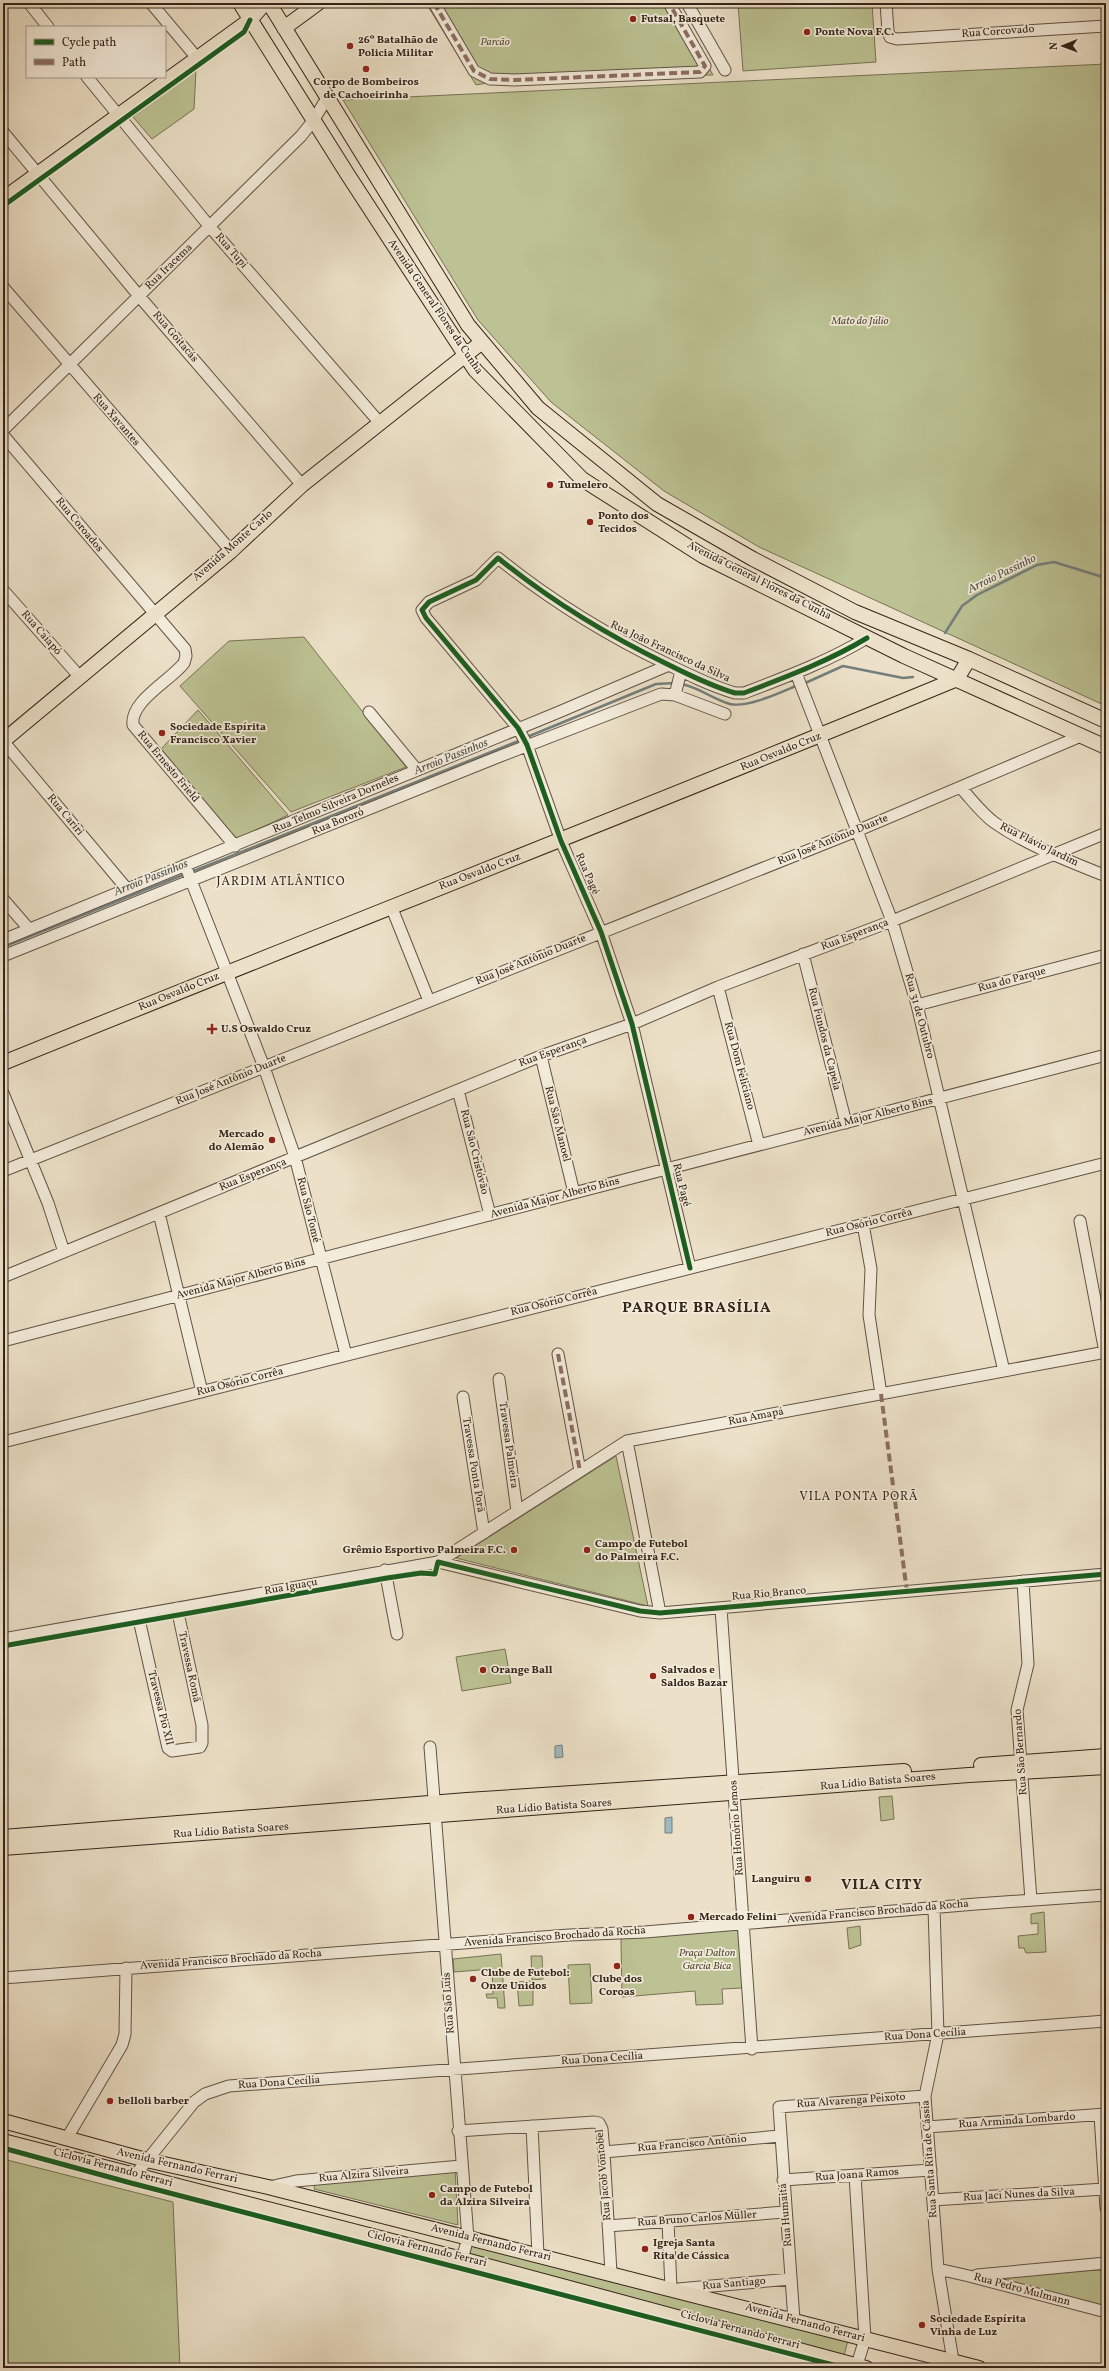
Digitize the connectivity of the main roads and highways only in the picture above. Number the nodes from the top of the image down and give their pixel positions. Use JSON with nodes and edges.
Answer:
{"nodes":[{"id":1,"x":240,"y":3,"type":"edge"},
{"id":2,"x":265,"y":3,"type":"edge"},
{"id":3,"x":269,"y":3,"type":"edge"},
{"id":4,"x":318,"y":3,"type":"edge"},
{"id":5,"x":250,"y":20,"type":"junction"},
{"id":6,"x":284,"y":28,"type":"junction"},
{"id":7,"x":3,"y":199,"type":"edge"},
{"id":8,"x":482,"y":342,"type":"junction"},
{"id":9,"x":465,"y":354,"type":"junction"},
{"id":10,"x":855,"y":612,"type":"junction"},
{"id":11,"x":868,"y":638,"type":"junction"},
{"id":12,"x":969,"y":659,"type":"junction"},
{"id":13,"x":957,"y":679,"type":"junction"},
{"id":14,"x":1106,"y":721,"type":"edge"},
{"id":15,"x":3,"y":741,"type":"edge"},
{"id":16,"x":1106,"y":747,"type":"edge"},
{"id":17,"x":3,"y":1063,"type":"edge"},
{"id":18,"x":1106,"y":1756,"type":"edge"},
{"id":19,"x":1079,"y":1763,"type":"junction"},
{"id":20,"x":1106,"y":1767,"type":"edge"},
{"id":21,"x":137,"y":1833,"type":"junction"},
{"id":22,"x":3,"y":1837,"type":"edge"},
{"id":23,"x":3,"y":1848,"type":"edge"},
{"id":24,"x":3,"y":2121,"type":"edge"},
{"id":25,"x":3,"y":2140,"type":"edge"},
{"id":26,"x":860,"y":2367,"type":"edge"},
{"id":27,"x":979,"y":2368,"type":"edge"}],
"edges":[{"from":1,"to":5,"type":"main road","name":"Avenida General Flores da Cunha"},
{"from":2,"to":5,"type":"main road"},
{"from":3,"to":6,"type":"main road","name":"Avenida General Flores da Cunha"},
{"from":4,"to":6,"type":"main road"},
{"from":5,"to":7,"type":"main road"},
{"from":5,"to":9,"type":"main road","name":"Avenida General Flores da Cunha"},
{"from":6,"to":8,"type":"main road","name":"Avenida General Flores da Cunha"},
{"from":8,"to":9,"type":"main road","name":"Avenida Monte Carlo"},
{"from":8,"to":10,"type":"main road","name":"Avenida General Flores da Cunha"},
{"from":9,"to":11,"type":"main road","name":"Avenida General Flores da Cunha"},
{"from":9,"to":15,"type":"main road","name":"Avenida Monte Carlo"},
{"from":10,"to":11,"type":"main road"},
{"from":10,"to":12,"type":"main road","name":"Avenida General Flores da Cunha"},
{"from":11,"to":13,"type":"main road","name":"Avenida General Flores da Cunha"},
{"from":12,"to":13,"type":"main road"},
{"from":12,"to":14,"type":"main road","name":"Avenida General Flores da Cunha"},
{"from":13,"to":16,"type":"main road","name":"Avenida General Flores da Cunha"},
{"from":13,"to":17,"type":"main road","name":"Rua Osvaldo Cruz"},
{"from":18,"to":19,"type":"main road","name":"Rua Lídio Batista Soares"},
{"from":19,"to":20,"type":"main road","name":"Rua Lídio Batista Soares"},
{"from":19,"to":21,"type":"main road","name":"Rua Lídio Batista Soares"},
{"from":21,"to":22,"type":"main road","name":"Rua Lídio Batista Soares"},
{"from":21,"to":23,"type":"main road","name":"Rua Lídio Batista Soares"},
{"from":24,"to":27,"type":"main road","name":"Avenida Fernando Ferrari"},
{"from":25,"to":26,"type":"main road","name":"Avenida Fernando Ferrari"}]}
